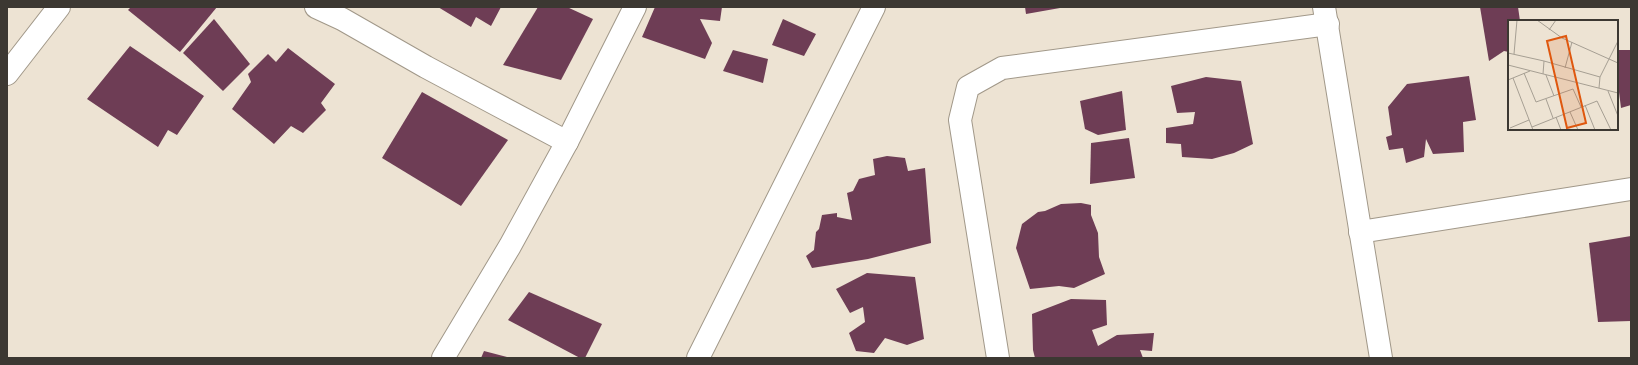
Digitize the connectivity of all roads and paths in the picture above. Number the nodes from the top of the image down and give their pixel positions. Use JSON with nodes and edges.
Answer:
{"nodes":[{"id":1,"x":59,"y":7,"type":"edge"},
{"id":2,"x":316,"y":7,"type":"edge"},
{"id":3,"x":635,"y":7,"type":"edge"},
{"id":4,"x":874,"y":7,"type":"edge"},
{"id":5,"x":1326,"y":16,"type":"edge"},
{"id":6,"x":7,"y":74,"type":"edge"},
{"id":7,"x":567,"y":142,"type":"junction"},
{"id":8,"x":1631,"y":189,"type":"edge"},
{"id":9,"x":1360,"y":232,"type":"junction"},
{"id":10,"x":443,"y":358,"type":"edge"},
{"id":11,"x":698,"y":358,"type":"edge"},
{"id":12,"x":998,"y":358,"type":"edge"},
{"id":13,"x":1381,"y":358,"type":"edge"}],
"edges":[{"from":1,"to":6,"type":"street"},
{"from":2,"to":7,"type":"street"},
{"from":3,"to":7,"type":"street"},
{"from":4,"to":11,"type":"street"},
{"from":5,"to":9,"type":"street"},
{"from":5,"to":12,"type":"street"},
{"from":7,"to":10,"type":"street"},
{"from":8,"to":9,"type":"street"},
{"from":9,"to":13,"type":"street"}]}
